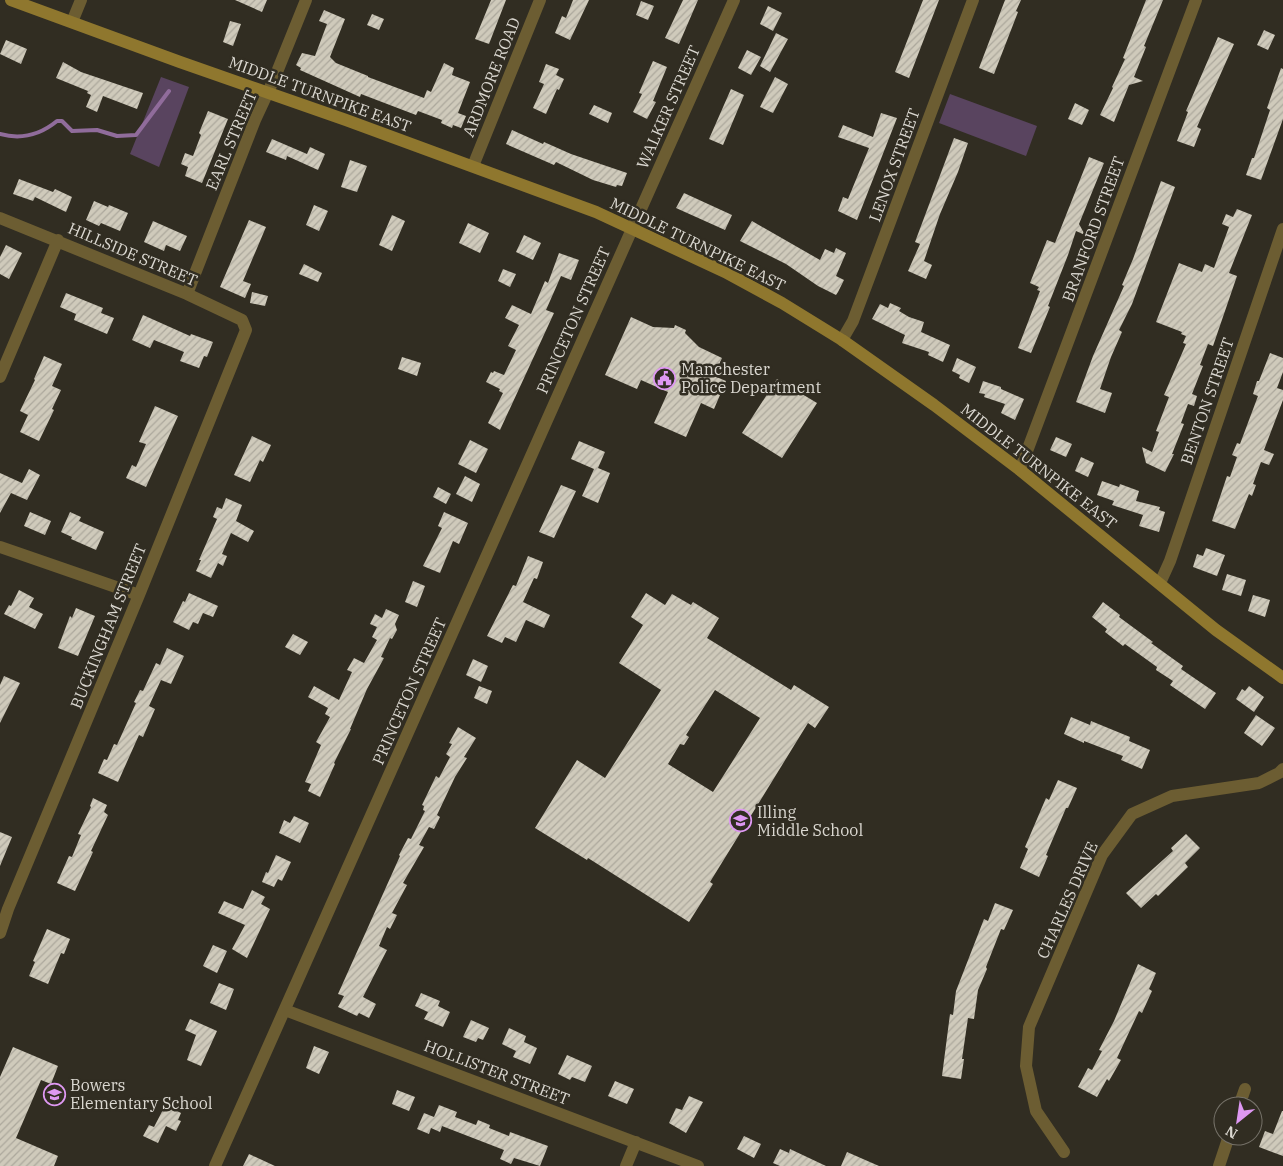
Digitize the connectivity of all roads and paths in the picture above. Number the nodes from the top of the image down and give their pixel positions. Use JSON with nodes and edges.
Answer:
{"nodes":[{"id":1,"x":11,"y":0,"type":"edge"},
{"id":2,"x":81,"y":0,"type":"edge"},
{"id":3,"x":306,"y":0,"type":"edge"},
{"id":4,"x":540,"y":0,"type":"edge"},
{"id":5,"x":734,"y":0,"type":"edge"},
{"id":6,"x":973,"y":0,"type":"edge"},
{"id":7,"x":1196,"y":0,"type":"edge"},
{"id":8,"x":72,"y":22,"type":"junction"},
{"id":9,"x":269,"y":92,"type":"junction"},
{"id":10,"x":472,"y":166,"type":"junction"},
{"id":11,"x":0,"y":218,"type":"edge"},
{"id":12,"x":632,"y":228,"type":"junction"},
{"id":13,"x":1283,"y":229,"type":"edge"},
{"id":14,"x":58,"y":240,"type":"junction"},
{"id":15,"x":187,"y":294,"type":"junction"},
{"id":16,"x":246,"y":330,"type":"joint"},
{"id":17,"x":842,"y":340,"type":"junction"},
{"id":18,"x":0,"y":377,"type":"edge"},
{"id":19,"x":1020,"y":470,"type":"junction"},
{"id":20,"x":0,"y":548,"type":"edge"},
{"id":21,"x":1160,"y":583,"type":"junction"},
{"id":22,"x":139,"y":595,"type":"junction"},
{"id":23,"x":1283,"y":678,"type":"edge"},
{"id":24,"x":1283,"y":769,"type":"edge"},
{"id":25,"x":4,"y":907,"type":"edge"},
{"id":26,"x":0,"y":934,"type":"edge"},
{"id":27,"x":285,"y":1010,"type":"junction"},
{"id":28,"x":1245,"y":1089,"type":"dead end"},
{"id":29,"x":1243,"y":1096,"type":"edge"},
{"id":30,"x":636,"y":1142,"type":"junction"},
{"id":31,"x":1226,"y":1146,"type":"edge"},
{"id":32,"x":1064,"y":1152,"type":"dead end"},
{"id":33,"x":215,"y":1166,"type":"edge"},
{"id":34,"x":626,"y":1166,"type":"edge"},
{"id":35,"x":698,"y":1166,"type":"edge"},
{"id":36,"x":1219,"y":1166,"type":"edge"}],
"edges":[{"from":1,"to":8,"type":"main road","name":"MIDDLE TURNPIKE EAST"},
{"from":2,"to":8,"type":"street"},
{"from":3,"to":9,"type":"street","name":"EARL STREET"},
{"from":4,"to":10,"type":"street","name":"ARDMORE ROAD"},
{"from":5,"to":12,"type":"street","name":"WALKER STREET"},
{"from":6,"to":17,"type":"street","name":"LENOX STREET"},
{"from":7,"to":19,"type":"street","name":"BRANFORD STREET"},
{"from":8,"to":9,"type":"main road","name":"MIDDLE TURNPIKE EAST"},
{"from":9,"to":10,"type":"main road","name":"MIDDLE TURNPIKE EAST"},
{"from":9,"to":15,"type":"street","name":"EARL STREET"},
{"from":10,"to":12,"type":"main road","name":"MIDDLE TURNPIKE EAST"},
{"from":11,"to":14,"type":"street","name":"HILLSIDE STREET"},
{"from":12,"to":17,"type":"main road","name":"MIDDLE TURNPIKE EAST"},
{"from":12,"to":27,"type":"street","name":"PRINCETON STREET"},
{"from":13,"to":21,"type":"street","name":"BENTON STREET"},
{"from":14,"to":15,"type":"street","name":"HILLSIDE STREET"},
{"from":14,"to":18,"type":"street"},
{"from":15,"to":16,"type":"street","name":"HILLSIDE STREET"},
{"from":16,"to":22,"type":"street","name":"BUCKINGHAM STREET"},
{"from":17,"to":19,"type":"main road","name":"MIDDLE TURNPIKE EAST"},
{"from":19,"to":21,"type":"main road","name":"MIDDLE TURNPIKE EAST"},
{"from":20,"to":22,"type":"street"},
{"from":21,"to":23,"type":"main road","name":"MIDDLE TURNPIKE EAST"},
{"from":22,"to":25,"type":"street","name":"BUCKINGHAM STREET"},
{"from":24,"to":32,"type":"street","name":"CHARLES DRIVE"},
{"from":25,"to":26,"type":"street","name":"BUCKINGHAM STREET"},
{"from":27,"to":30,"type":"street","name":"HOLLISTER STREET"},
{"from":27,"to":33,"type":"street","name":"PRINCETON STREET"},
{"from":28,"to":29,"type":"street"},
{"from":30,"to":34,"type":"street"},
{"from":30,"to":35,"type":"street","name":"HOLLISTER STREET"},
{"from":31,"to":36,"type":"street"}]}
